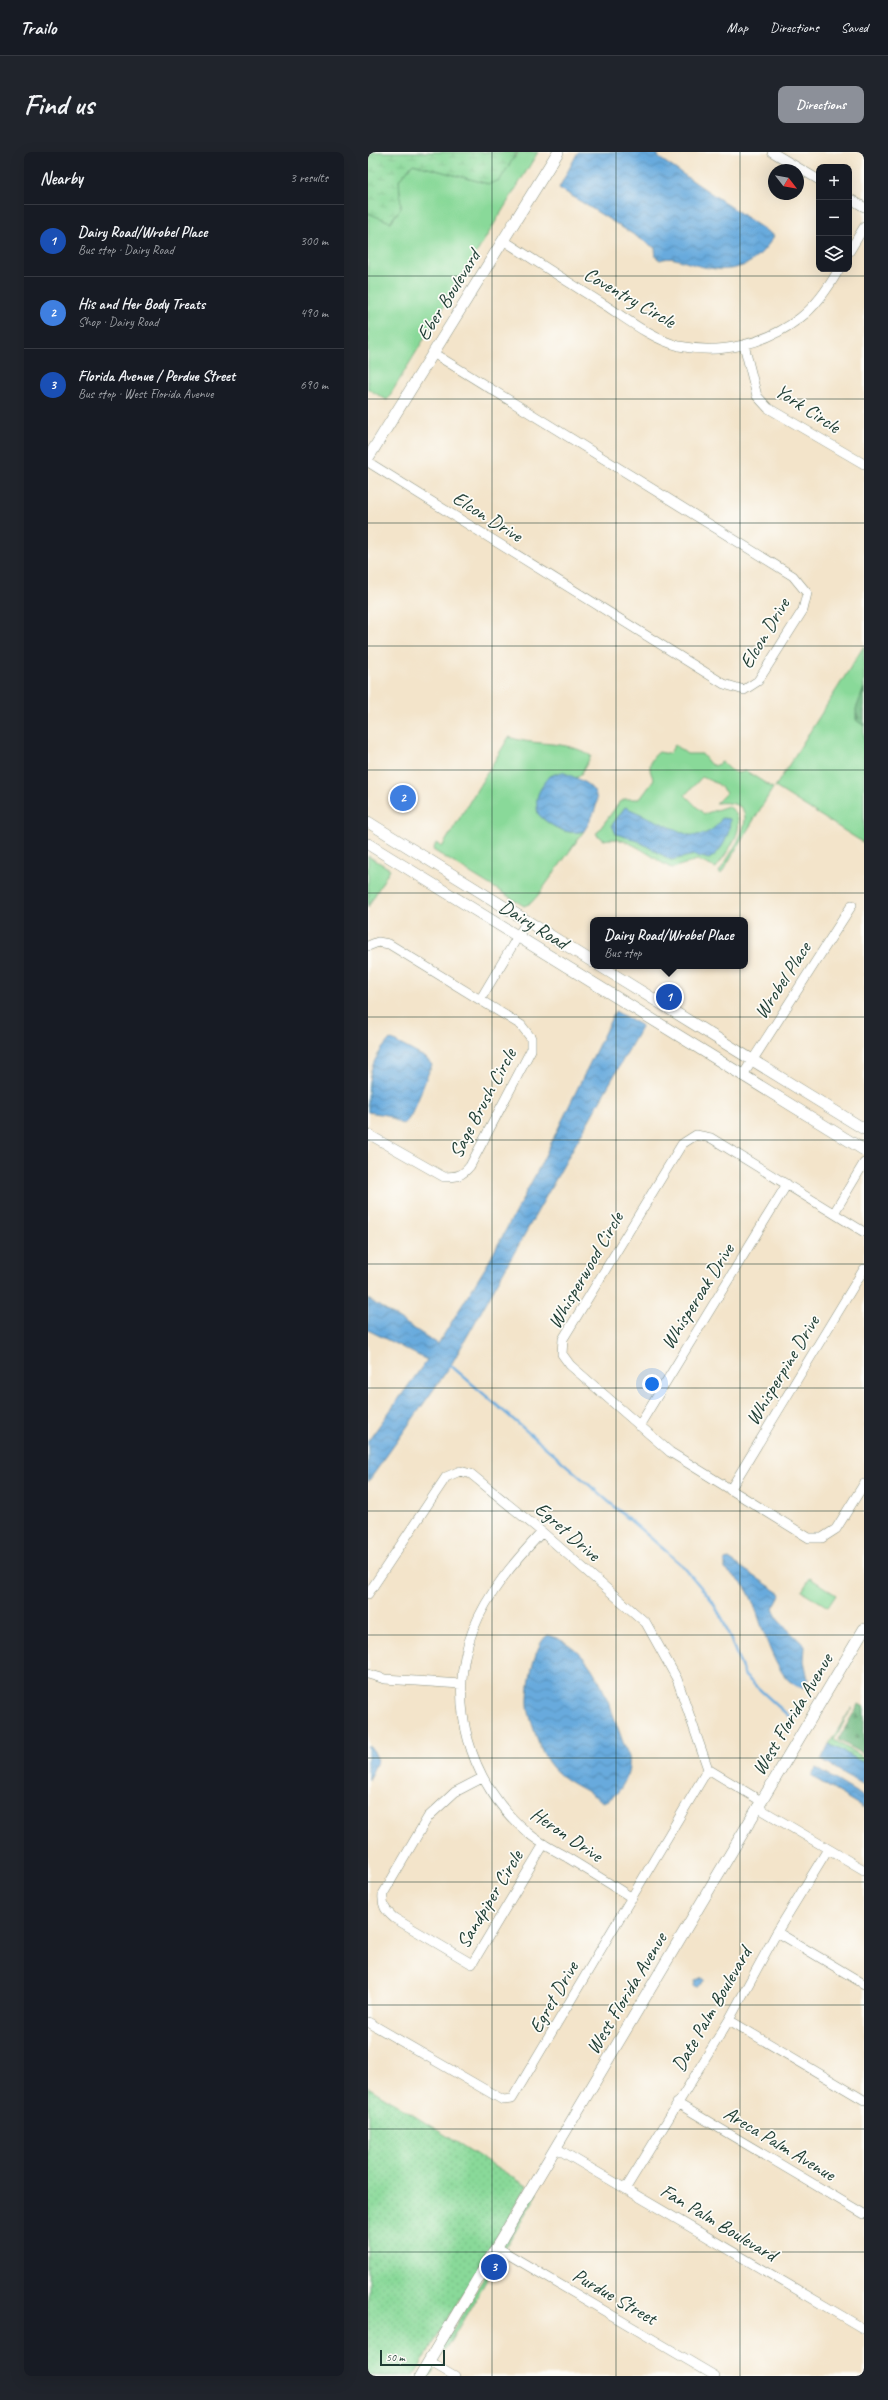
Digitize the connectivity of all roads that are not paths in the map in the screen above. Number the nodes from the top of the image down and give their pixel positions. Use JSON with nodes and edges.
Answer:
{"nodes":[{"id":1,"x":558,"y":152,"type":"edge"},
{"id":2,"x":772,"y":152,"type":"edge"},
{"id":3,"x":816,"y":178,"type":"edge"},
{"id":4,"x":852,"y":200,"type":"edge"},
{"id":5,"x":864,"y":208,"type":"edge"},
{"id":6,"x":864,"y":227,"type":"edge"},
{"id":7,"x":503,"y":240,"type":"junction"},
{"id":8,"x":852,"y":247,"type":"edge"},
{"id":9,"x":837,"y":272,"type":"edge"},
{"id":10,"x":744,"y":345,"type":"junction"},
{"id":11,"x":433,"y":353,"type":"junction"},
{"id":12,"x":368,"y":458,"type":"edge"},
{"id":13,"x":368,"y":462,"type":"edge"},
{"id":14,"x":864,"y":464,"type":"edge"},
{"id":15,"x":368,"y":822,"type":"edge"},
{"id":16,"x":368,"y":844,"type":"edge"},
{"id":17,"x":852,"y":905,"type":"dead end"},
{"id":18,"x":527,"y":921,"type":"junction"},
{"id":19,"x":518,"y":936,"type":"junction"},
{"id":20,"x":368,"y":946,"type":"edge"},
{"id":21,"x":590,"y":960,"type":"edge"},
{"id":22,"x":605,"y":969,"type":"edge"},
{"id":23,"x":480,"y":1000,"type":"junction"},
{"id":24,"x":752,"y":1060,"type":"junction"},
{"id":25,"x":743,"y":1075,"type":"junction"},
{"id":26,"x":864,"y":1129,"type":"edge"},
{"id":27,"x":368,"y":1134,"type":"edge"},
{"id":28,"x":864,"y":1150,"type":"edge"},
{"id":29,"x":864,"y":1163,"type":"edge"},
{"id":30,"x":787,"y":1184,"type":"junction"},
{"id":31,"x":834,"y":1213,"type":"junction"},
{"id":32,"x":864,"y":1232,"type":"edge"},
{"id":33,"x":864,"y":1269,"type":"edge"},
{"id":34,"x":639,"y":1426,"type":"junction"},
{"id":35,"x":864,"y":1484,"type":"edge"},
{"id":36,"x":730,"y":1490,"type":"junction"},
{"id":37,"x":542,"y":1532,"type":"junction"},
{"id":38,"x":368,"y":1594,"type":"edge"},
{"id":39,"x":864,"y":1629,"type":"edge"},
{"id":40,"x":368,"y":1674,"type":"edge"},
{"id":41,"x":461,"y":1684,"type":"junction"},
{"id":42,"x":708,"y":1769,"type":"junction"},
{"id":43,"x":482,"y":1778,"type":"junction"},
{"id":44,"x":759,"y":1804,"type":"junction"},
{"id":45,"x":544,"y":1844,"type":"junction"},
{"id":46,"x":828,"y":1849,"type":"junction"},
{"id":47,"x":864,"y":1870,"type":"edge"},
{"id":48,"x":632,"y":1898,"type":"junction"},
{"id":49,"x":777,"y":1932,"type":"junction"},
{"id":50,"x":864,"y":1984,"type":"edge"},
{"id":51,"x":729,"y":2020,"type":"junction"},
{"id":52,"x":368,"y":2022,"type":"edge"},
{"id":53,"x":864,"y":2100,"type":"edge"},
{"id":54,"x":677,"y":2103,"type":"junction"},
{"id":55,"x":556,"y":2148,"type":"junction"},
{"id":56,"x":626,"y":2188,"type":"junction"},
{"id":57,"x":864,"y":2214,"type":"edge"},
{"id":58,"x":496,"y":2247,"type":"junction"},
{"id":59,"x":864,"y":2329,"type":"edge"},
{"id":60,"x":429,"y":2361,"type":"junction"},
{"id":61,"x":420,"y":2376,"type":"edge"},
{"id":62,"x":455,"y":2376,"type":"edge"},
{"id":63,"x":715,"y":2376,"type":"edge"}],
"edges":[{"from":1,"to":7,"type":"street","name":"Eber Boulevard"},
{"from":2,"to":3,"type":"street"},
{"from":4,"to":5,"type":"street"},
{"from":6,"to":8,"type":"street"},
{"from":7,"to":10,"type":"street","name":"Coventry Circle"},
{"from":7,"to":11,"type":"street","name":"Eber Boulevard"},
{"from":9,"to":10,"type":"street","name":"Coventry Circle"},
{"from":10,"to":14,"type":"street","name":"York Circle"},
{"from":11,"to":12,"type":"street","name":"Eber Boulevard"},
{"from":11,"to":13,"type":"street","name":"Elcon Drive"},
{"from":15,"to":18,"type":"street","name":"Dairy Road"},
{"from":16,"to":19,"type":"street","name":"Dairy Road"},
{"from":17,"to":24,"type":"street","name":"Wrobel Place"},
{"from":18,"to":19,"type":"street"},
{"from":18,"to":21,"type":"street","name":"Dairy Road"},
{"from":19,"to":23,"type":"street"},
{"from":19,"to":25,"type":"street","name":"Dairy Road"},
{"from":20,"to":23,"type":"street","name":"Sage Brush Circle"},
{"from":22,"to":24,"type":"street"},
{"from":23,"to":27,"type":"street","name":"Sage Brush Circle"},
{"from":24,"to":25,"type":"street","name":"Wrobel Place"},
{"from":24,"to":26,"type":"street"},
{"from":25,"to":28,"type":"street","name":"Dairy Road"},
{"from":29,"to":31,"type":"street"},
{"from":30,"to":31,"type":"street","name":"Whisperwood Circle"},
{"from":30,"to":34,"type":"street","name":"Whisperoak Drive"},
{"from":30,"to":34,"type":"street","name":"Whisperwood Circle"},
{"from":31,"to":32,"type":"street","name":"Whisperwood Circle"},
{"from":33,"to":36,"type":"street","name":"Whisperpine Drive"},
{"from":34,"to":36,"type":"street","name":"Whisperwood Circle"},
{"from":35,"to":36,"type":"street","name":"Whisperwood Circle"},
{"from":37,"to":38,"type":"street","name":"Egret Drive"},
{"from":37,"to":41,"type":"street","name":"Heron Drive"},
{"from":37,"to":42,"type":"street","name":"Egret Drive"},
{"from":39,"to":44,"type":"street","name":"West Florida Avenue"},
{"from":40,"to":41,"type":"street"},
{"from":41,"to":43,"type":"street","name":"Heron Drive"},
{"from":42,"to":44,"type":"street"},
{"from":42,"to":48,"type":"street","name":"Egret Drive"},
{"from":43,"to":45,"type":"street","name":"Heron Drive"},
{"from":43,"to":45,"type":"street","name":"Sandpiper Circle"},
{"from":44,"to":46,"type":"street"},
{"from":44,"to":55,"type":"street","name":"West Florida Avenue"},
{"from":45,"to":48,"type":"street","name":"Heron Drive"},
{"from":46,"to":47,"type":"street"},
{"from":46,"to":49,"type":"street","name":"Date Palm Boulevard"},
{"from":48,"to":52,"type":"street","name":"Egret Drive"},
{"from":49,"to":50,"type":"street"},
{"from":49,"to":51,"type":"street","name":"Date Palm Boulevard"},
{"from":51,"to":53,"type":"street"},
{"from":51,"to":54,"type":"street","name":"Date Palm Boulevard"},
{"from":54,"to":56,"type":"street","name":"Date Palm Boulevard"},
{"from":54,"to":57,"type":"street","name":"Areca Palm Avenue"},
{"from":55,"to":56,"type":"street","name":"Fan Palm Boulevard"},
{"from":55,"to":58,"type":"street","name":"West Florida Avenue"},
{"from":56,"to":59,"type":"street","name":"Fan Palm Boulevard"},
{"from":58,"to":60,"type":"street","name":"West Florida Avenue"},
{"from":58,"to":63,"type":"street","name":"Purdue Street"},
{"from":60,"to":61,"type":"street","name":"West Florida Avenue"},
{"from":60,"to":62,"type":"street"}]}
